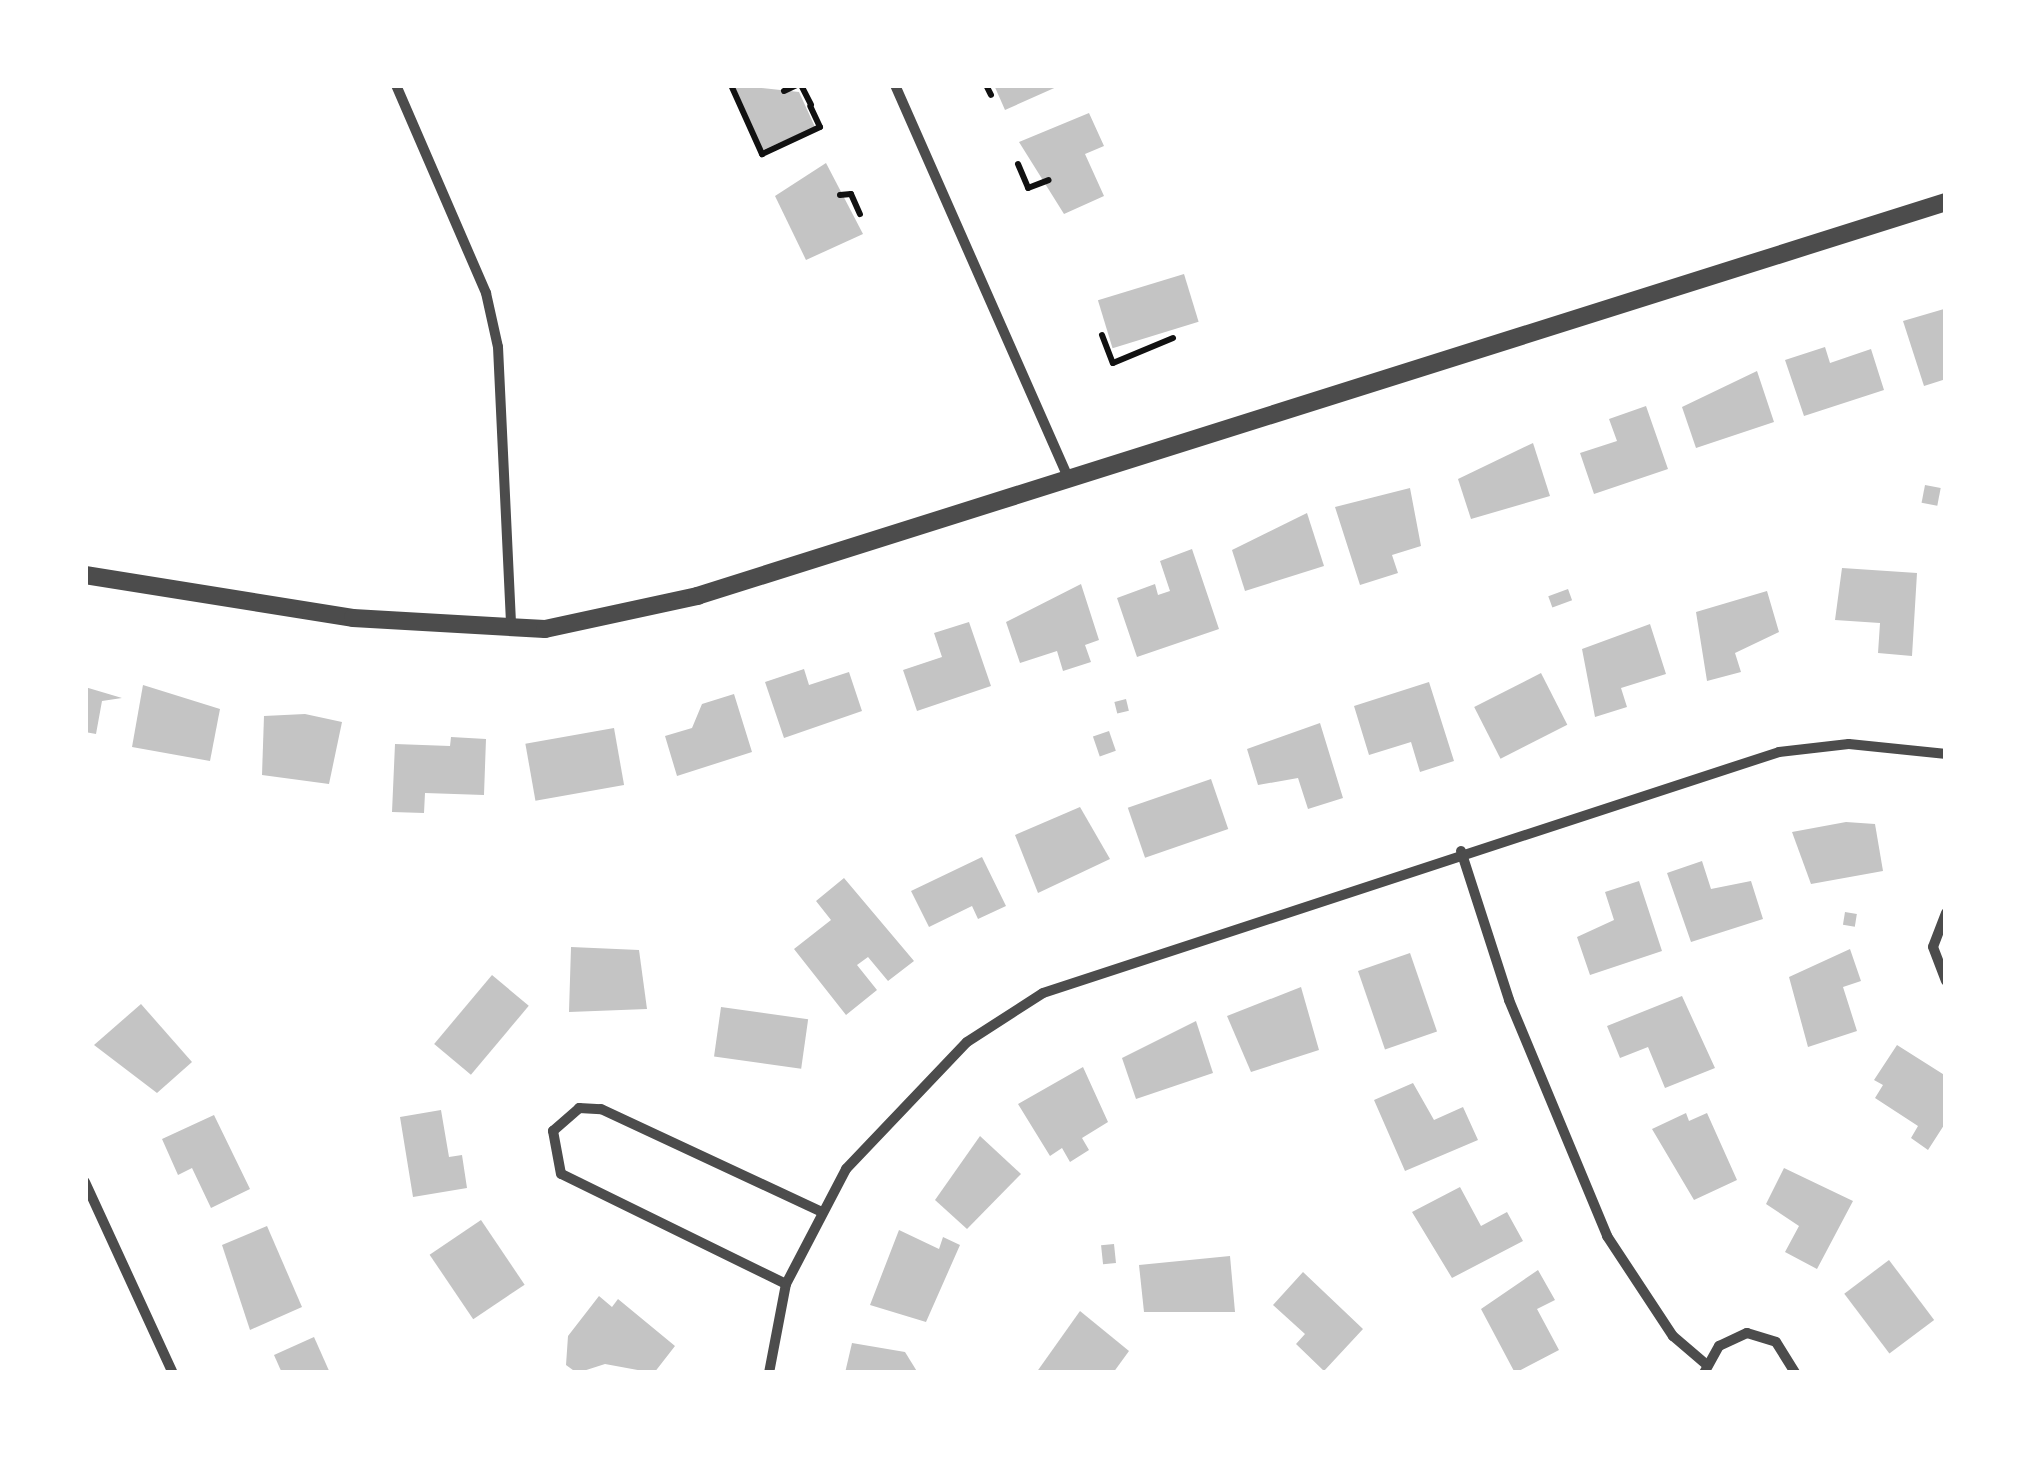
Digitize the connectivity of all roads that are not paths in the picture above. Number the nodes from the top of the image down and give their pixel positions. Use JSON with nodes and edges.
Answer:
{"nodes":[{"id":1,"x":396,"y":85,"type":"edge"},
{"id":2,"x":894,"y":85,"type":"edge"},
{"id":3,"x":1946,"y":202,"type":"edge"},
{"id":4,"x":1068,"y":478,"type":"junction"},
{"id":5,"x":85,"y":575,"type":"edge"},
{"id":6,"x":511,"y":627,"type":"junction"},
{"id":7,"x":1946,"y":754,"type":"edge"},
{"id":8,"x":1461,"y":852,"type":"junction"},
{"id":9,"x":1946,"y":913,"type":"edge"},
{"id":10,"x":1946,"y":981,"type":"edge"},
{"id":11,"x":85,"y":1182,"type":"edge"},
{"id":12,"x":820,"y":1211,"type":"junction"},
{"id":13,"x":786,"y":1284,"type":"junction"},
{"id":14,"x":1705,"y":1369,"type":"edge"},
{"id":15,"x":173,"y":1373,"type":"edge"},
{"id":16,"x":769,"y":1373,"type":"edge"},
{"id":17,"x":1795,"y":1373,"type":"edge"}],
"edges":[{"from":1,"to":6,"type":"street"},
{"from":2,"to":4,"type":"street"},
{"from":3,"to":4,"type":"street"},
{"from":4,"to":6,"type":"street"},
{"from":5,"to":6,"type":"street"},
{"from":7,"to":8,"type":"street"},
{"from":8,"to":12,"type":"street"},
{"from":8,"to":14,"type":"street"},
{"from":9,"to":10,"type":"street"},
{"from":11,"to":15,"type":"street"},
{"from":12,"to":13,"type":"street"},
{"from":12,"to":13,"type":"street"},
{"from":13,"to":16,"type":"street"},
{"from":14,"to":17,"type":"street"}]}
